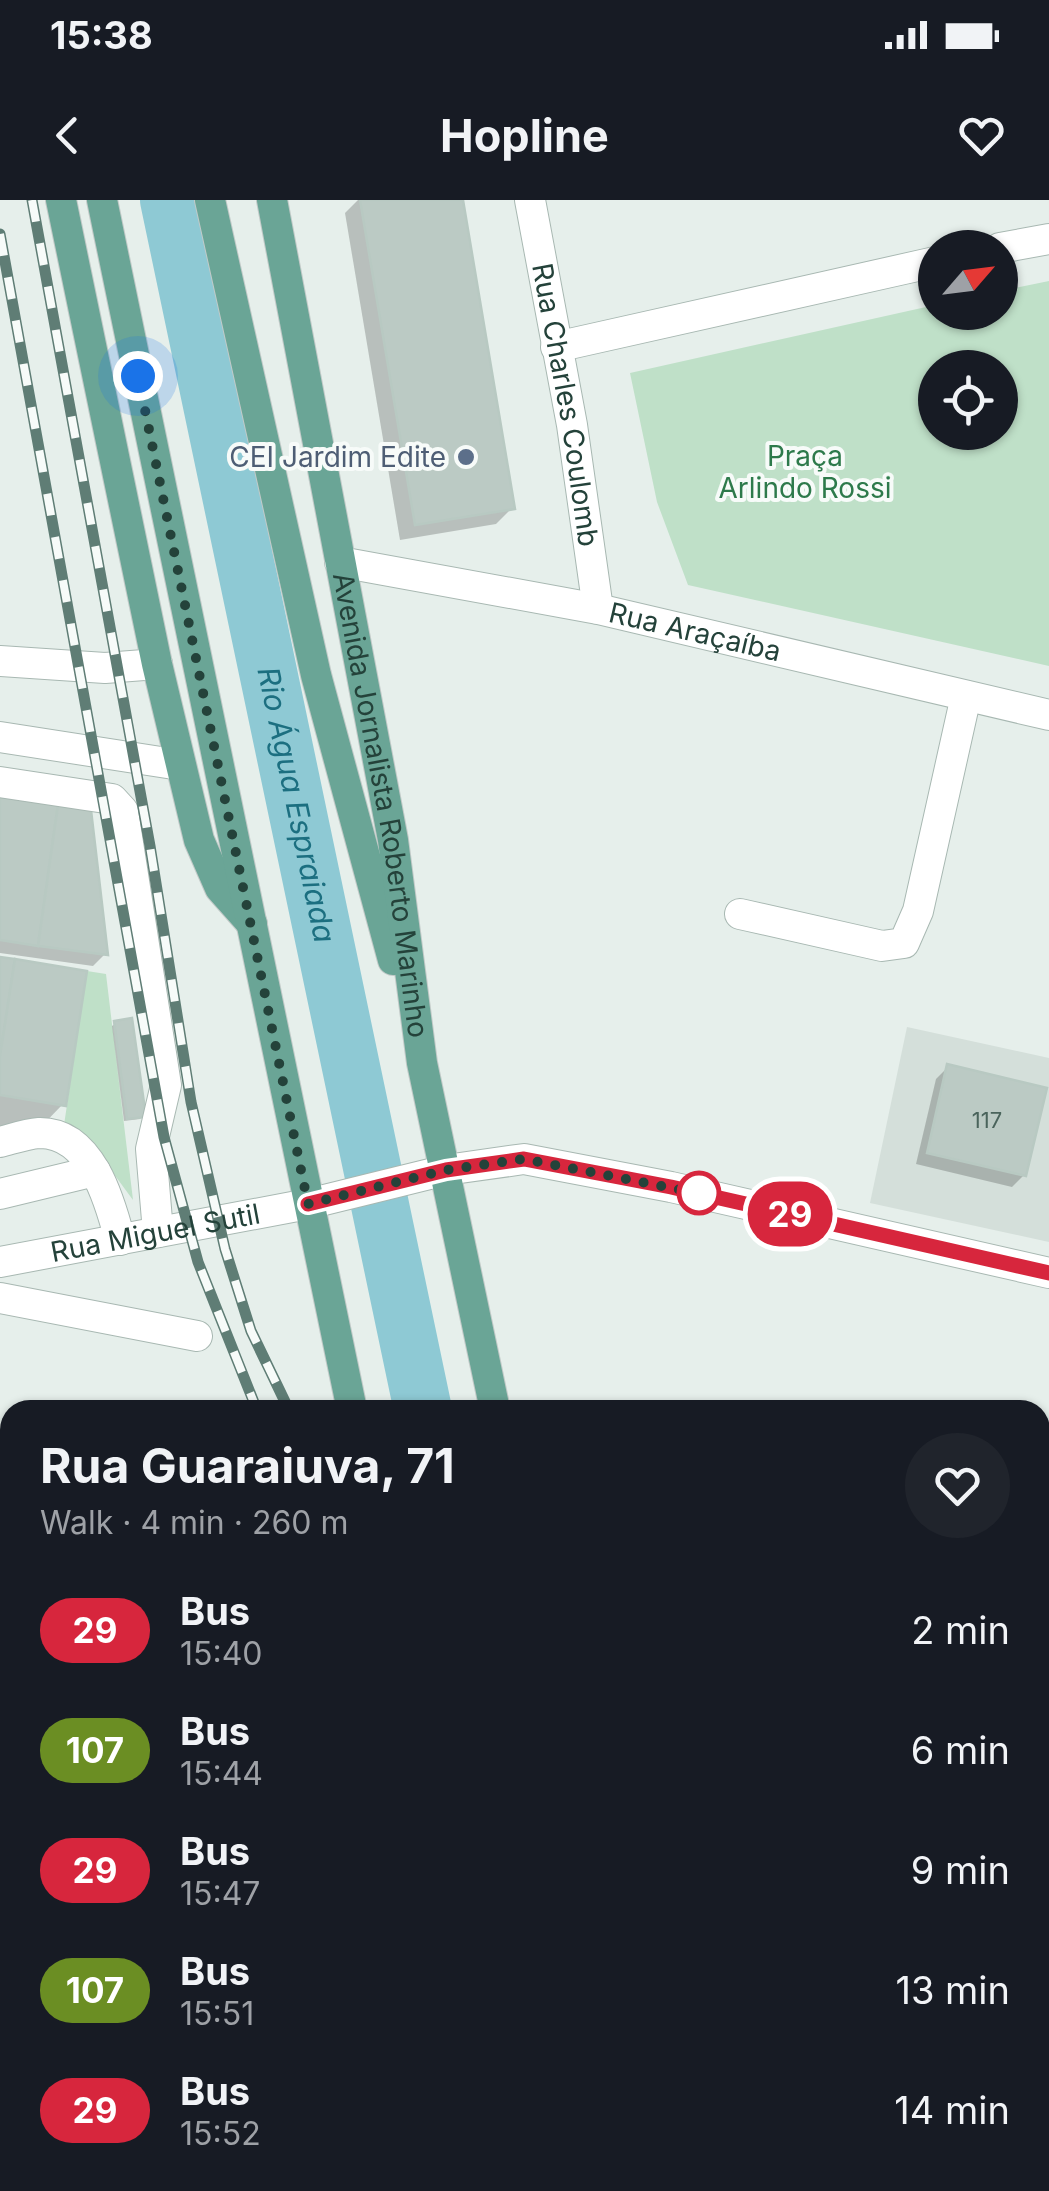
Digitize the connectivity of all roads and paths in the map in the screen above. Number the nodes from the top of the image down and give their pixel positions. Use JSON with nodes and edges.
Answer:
{"nodes":[{"id":1,"x":60,"y":200,"type":"edge"},
{"id":2,"x":102,"y":200,"type":"edge"},
{"id":3,"x":210,"y":200,"type":"edge"},
{"id":4,"x":272,"y":200,"type":"edge"},
{"id":5,"x":530,"y":200,"type":"edge"},
{"id":6,"x":1049,"y":239,"type":"edge"},
{"id":7,"x":1018,"y":245,"type":"edge"},
{"id":8,"x":918,"y":266,"type":"edge"},
{"id":9,"x":556,"y":346,"type":"junction"},
{"id":10,"x":340,"y":562,"type":"junction"},
{"id":11,"x":598,"y":609,"type":"junction"},
{"id":12,"x":0,"y":661,"type":"edge"},
{"id":13,"x":156,"y":664,"type":"junction"},
{"id":14,"x":966,"y":696,"type":"junction"},
{"id":15,"x":1049,"y":715,"type":"edge"},
{"id":16,"x":0,"y":737,"type":"edge"},
{"id":17,"x":100,"y":753,"type":"junction"},
{"id":18,"x":180,"y":765,"type":"junction"},
{"id":19,"x":0,"y":782,"type":"edge"},
{"id":20,"x":97,"y":796,"type":"junction"},
{"id":21,"x":740,"y":914,"type":"dead end"},
{"id":22,"x":254,"y":926,"type":"junction"},
{"id":23,"x":422,"y":1063,"type":"junction"},
{"id":24,"x":0,"y":1142,"type":"edge"},
{"id":25,"x":446,"y":1170,"type":"junction"},
{"id":26,"x":95,"y":1172,"type":"junction"},
{"id":27,"x":0,"y":1194,"type":"edge"},
{"id":28,"x":308,"y":1204,"type":"junction"},
{"id":29,"x":158,"y":1232,"type":"junction"},
{"id":30,"x":120,"y":1240,"type":"junction"},
{"id":31,"x":0,"y":1262,"type":"edge"},
{"id":32,"x":1049,"y":1273,"type":"edge"},
{"id":33,"x":0,"y":1298,"type":"edge"},
{"id":34,"x":197,"y":1336,"type":"dead end"},
{"id":35,"x":348,"y":1400,"type":"edge"},
{"id":36,"x":493,"y":1400,"type":"edge"}],
"edges":[{"from":1,"to":13,"type":"main road"},
{"from":2,"to":22,"type":"main road"},
{"from":3,"to":23,"type":"main road"},
{"from":4,"to":10,"type":"main road","name":"Avenida Jornalista Roberto Marinho"},
{"from":5,"to":9,"type":"street","name":"Rua Charles Coulomb"},
{"from":6,"to":7,"type":"street"},
{"from":8,"to":9,"type":"street"},
{"from":9,"to":11,"type":"street","name":"Rua Charles Coulomb"},
{"from":10,"to":11,"type":"street","name":"Rua Araçaíba"},
{"from":10,"to":23,"type":"main road","name":"Avenida Jornalista Roberto Marinho"},
{"from":11,"to":14,"type":"street","name":"Rua Araçaíba"},
{"from":12,"to":13,"type":"street"},
{"from":13,"to":18,"type":"main road"},
{"from":14,"to":15,"type":"street","name":"Rua Araçaíba"},
{"from":14,"to":21,"type":"street"},
{"from":16,"to":17,"type":"street"},
{"from":17,"to":18,"type":"street"},
{"from":17,"to":20,"type":"street"},
{"from":18,"to":22,"type":"main road"},
{"from":19,"to":20,"type":"street"},
{"from":20,"to":29,"type":"street"},
{"from":22,"to":28,"type":"main road"},
{"from":23,"to":25,"type":"main road","name":"Avenida Jornalista Roberto Marinho"},
{"from":24,"to":26,"type":"street"},
{"from":25,"to":28,"type":"street","name":"Rua Miguel Sutil"},
{"from":25,"to":32,"type":"street","name":"Rua Miguel Sutil"},
{"from":25,"to":36,"type":"main road","name":"Avenida Jornalista Roberto Marinho"},
{"from":26,"to":27,"type":"street"},
{"from":26,"to":30,"type":"street"},
{"from":28,"to":29,"type":"street","name":"Rua Miguel Sutil"},
{"from":28,"to":35,"type":"main road"},
{"from":29,"to":30,"type":"street","name":"Rua Miguel Sutil"},
{"from":30,"to":31,"type":"street","name":"Rua Miguel Sutil"},
{"from":33,"to":34,"type":"street","name":"Rua Miguel Sutil"}]}
